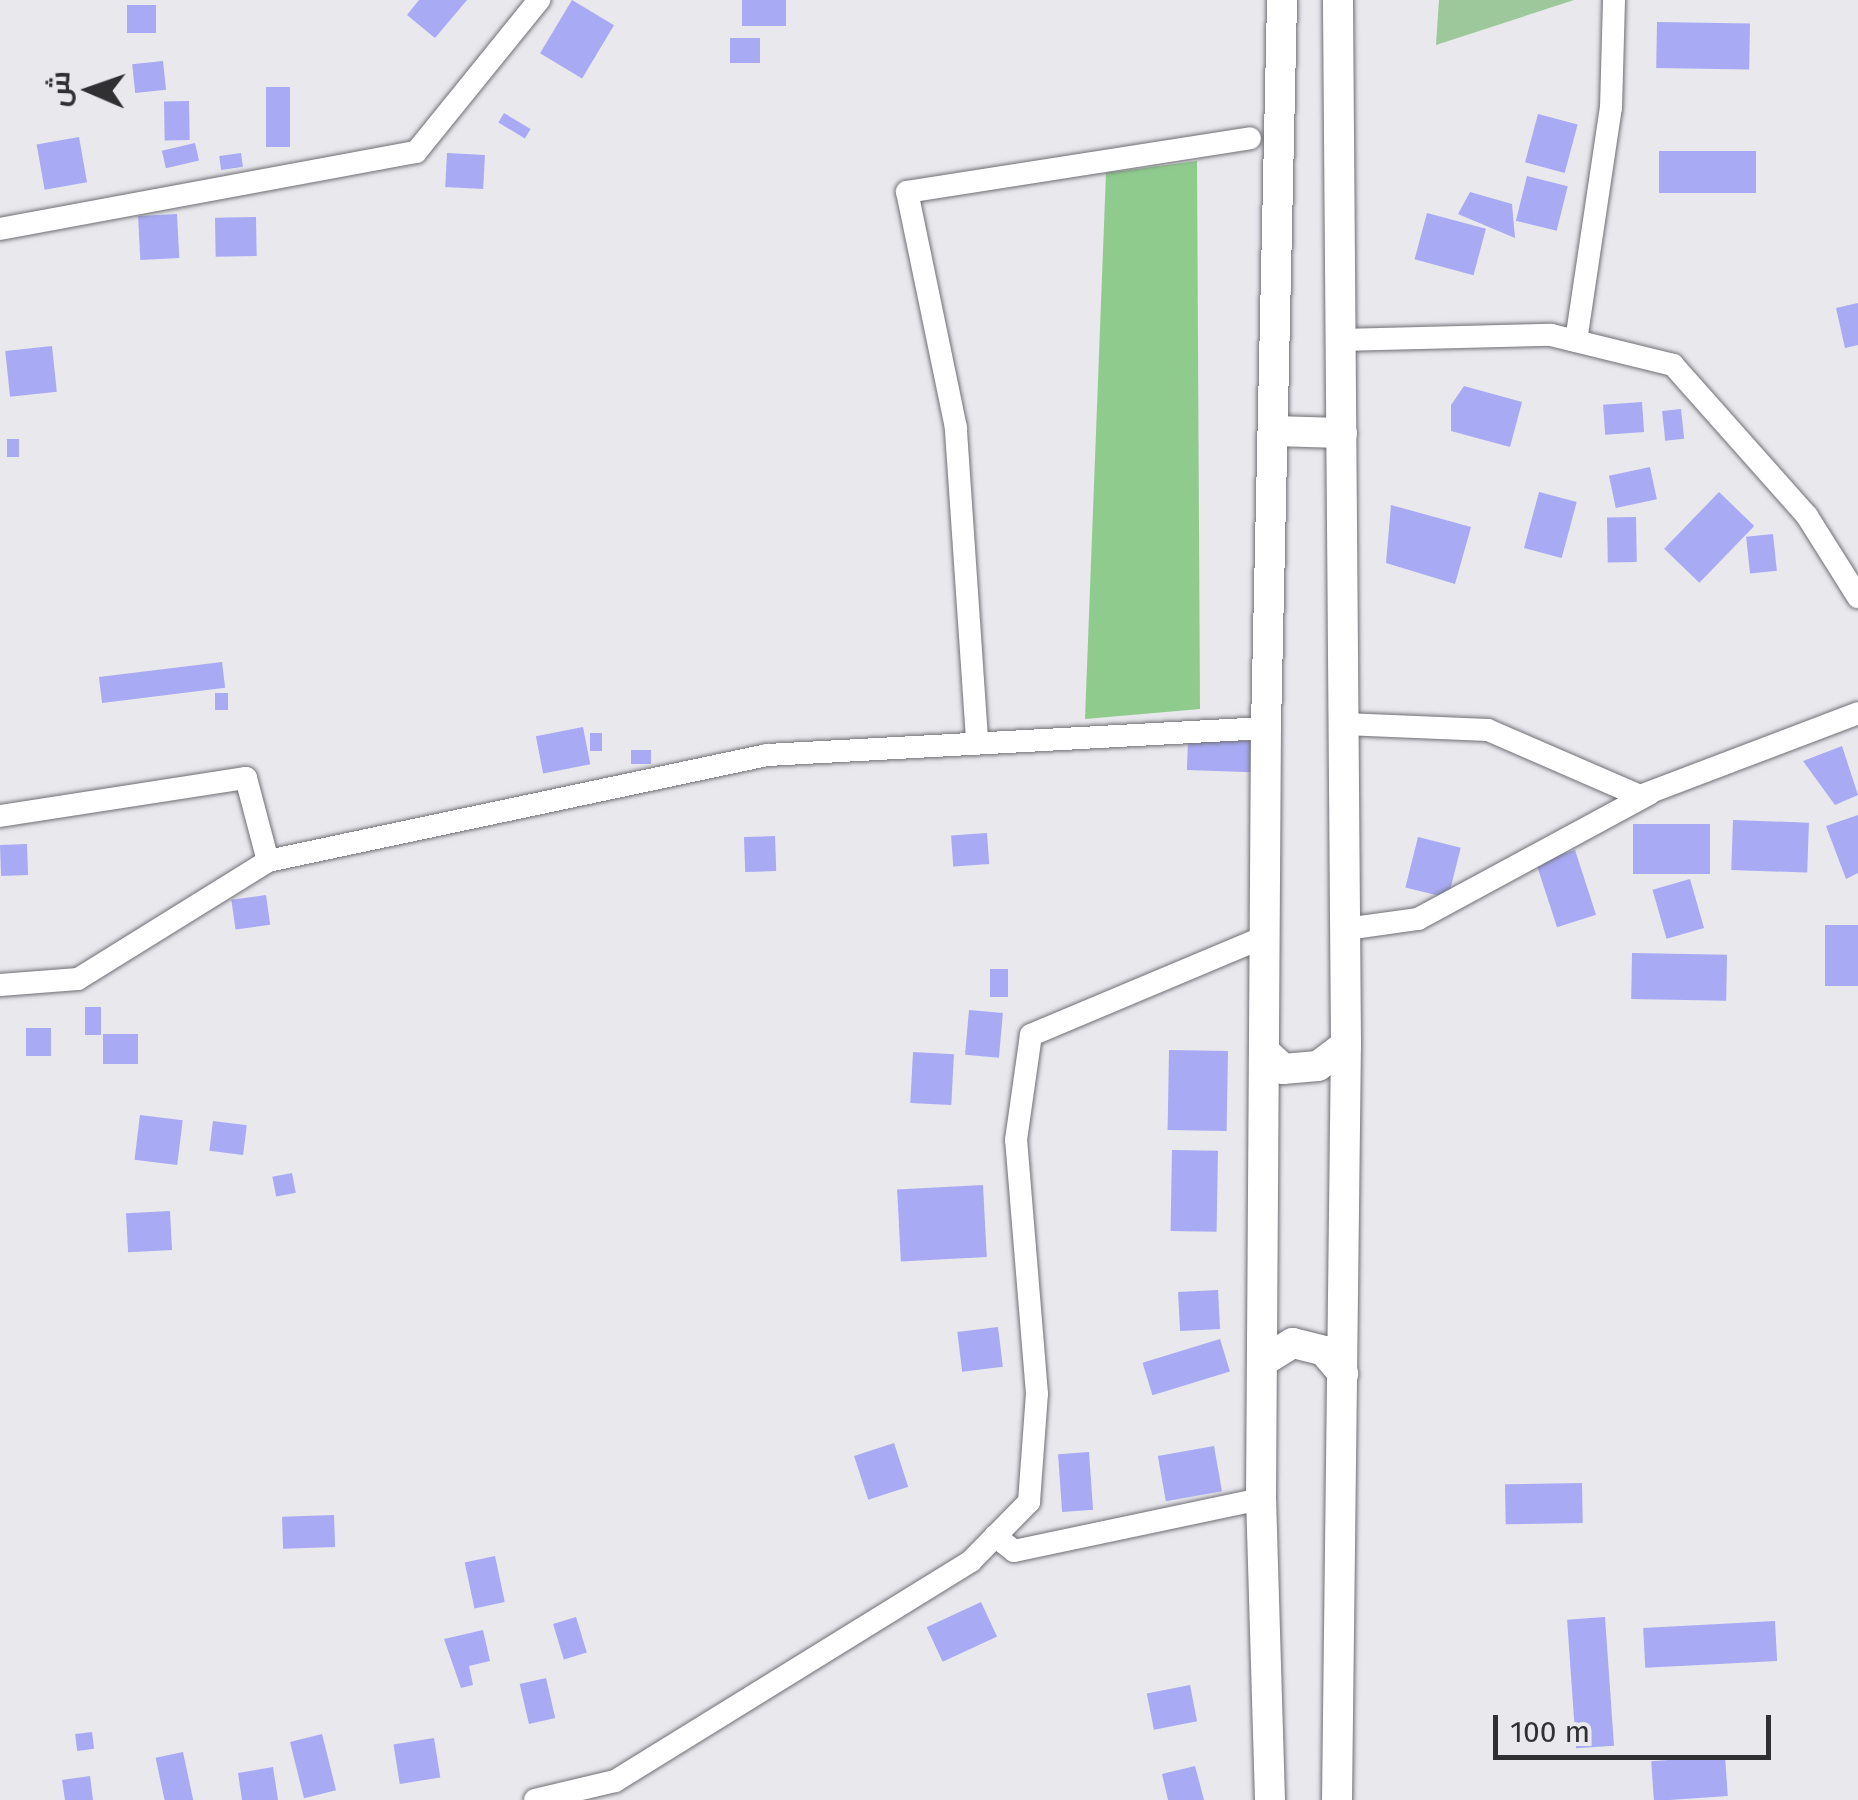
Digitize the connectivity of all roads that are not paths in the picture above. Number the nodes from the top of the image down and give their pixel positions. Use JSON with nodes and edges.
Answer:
{"nodes":[{"id":1,"x":539,"y":0,"type":"edge"},
{"id":2,"x":1282,"y":0,"type":"edge"},
{"id":3,"x":1338,"y":0,"type":"edge"},
{"id":4,"x":1614,"y":0,"type":"edge"},
{"id":5,"x":1250,"y":138,"type":"dead end"},
{"id":6,"x":0,"y":228,"type":"edge"},
{"id":7,"x":1340,"y":340,"type":"junction"},
{"id":8,"x":1576,"y":341,"type":"junction"},
{"id":9,"x":1273,"y":430,"type":"junction"},
{"id":10,"x":1342,"y":433,"type":"junction"},
{"id":11,"x":1858,"y":597,"type":"edge"},
{"id":12,"x":1858,"y":713,"type":"edge"},
{"id":13,"x":1344,"y":724,"type":"junction"},
{"id":14,"x":1266,"y":728,"type":"junction"},
{"id":15,"x":977,"y":739,"type":"junction"},
{"id":16,"x":1652,"y":792,"type":"junction"},
{"id":17,"x":0,"y":816,"type":"edge"},
{"id":18,"x":268,"y":862,"type":"junction"},
{"id":19,"x":1346,"y":930,"type":"junction"},
{"id":20,"x":1266,"y":936,"type":"junction"},
{"id":21,"x":0,"y":985,"type":"edge"},
{"id":22,"x":1346,"y":1045,"type":"junction"},
{"id":23,"x":1265,"y":1052,"type":"junction"},
{"id":24,"x":1262,"y":1362,"type":"junction"},
{"id":25,"x":1343,"y":1374,"type":"junction"},
{"id":26,"x":1260,"y":1499,"type":"junction"},
{"id":27,"x":995,"y":1536,"type":"junction"},
{"id":28,"x":535,"y":1800,"type":"edge"},
{"id":29,"x":1270,"y":1800,"type":"edge"},
{"id":30,"x":1337,"y":1800,"type":"edge"}],
"edges":[{"from":1,"to":6,"type":"street"},
{"from":2,"to":9,"type":"main road"},
{"from":3,"to":7,"type":"main road"},
{"from":4,"to":8,"type":"street"},
{"from":5,"to":15,"type":"street"},
{"from":7,"to":8,"type":"street"},
{"from":7,"to":10,"type":"main road"},
{"from":8,"to":11,"type":"street"},
{"from":9,"to":10,"type":"main road"},
{"from":9,"to":14,"type":"main road"},
{"from":10,"to":13,"type":"main road"},
{"from":12,"to":16,"type":"street"},
{"from":13,"to":16,"type":"street"},
{"from":13,"to":19,"type":"main road"},
{"from":14,"to":15,"type":"street"},
{"from":14,"to":20,"type":"main road"},
{"from":15,"to":18,"type":"street"},
{"from":16,"to":19,"type":"street"},
{"from":17,"to":18,"type":"street"},
{"from":18,"to":21,"type":"street"},
{"from":19,"to":22,"type":"main road"},
{"from":20,"to":23,"type":"main road"},
{"from":20,"to":27,"type":"street"},
{"from":22,"to":23,"type":"main road"},
{"from":22,"to":25,"type":"main road"},
{"from":23,"to":24,"type":"main road"},
{"from":24,"to":25,"type":"main road"},
{"from":24,"to":26,"type":"main road"},
{"from":25,"to":30,"type":"main road"},
{"from":26,"to":27,"type":"street"},
{"from":26,"to":29,"type":"main road"},
{"from":27,"to":28,"type":"street"}]}
